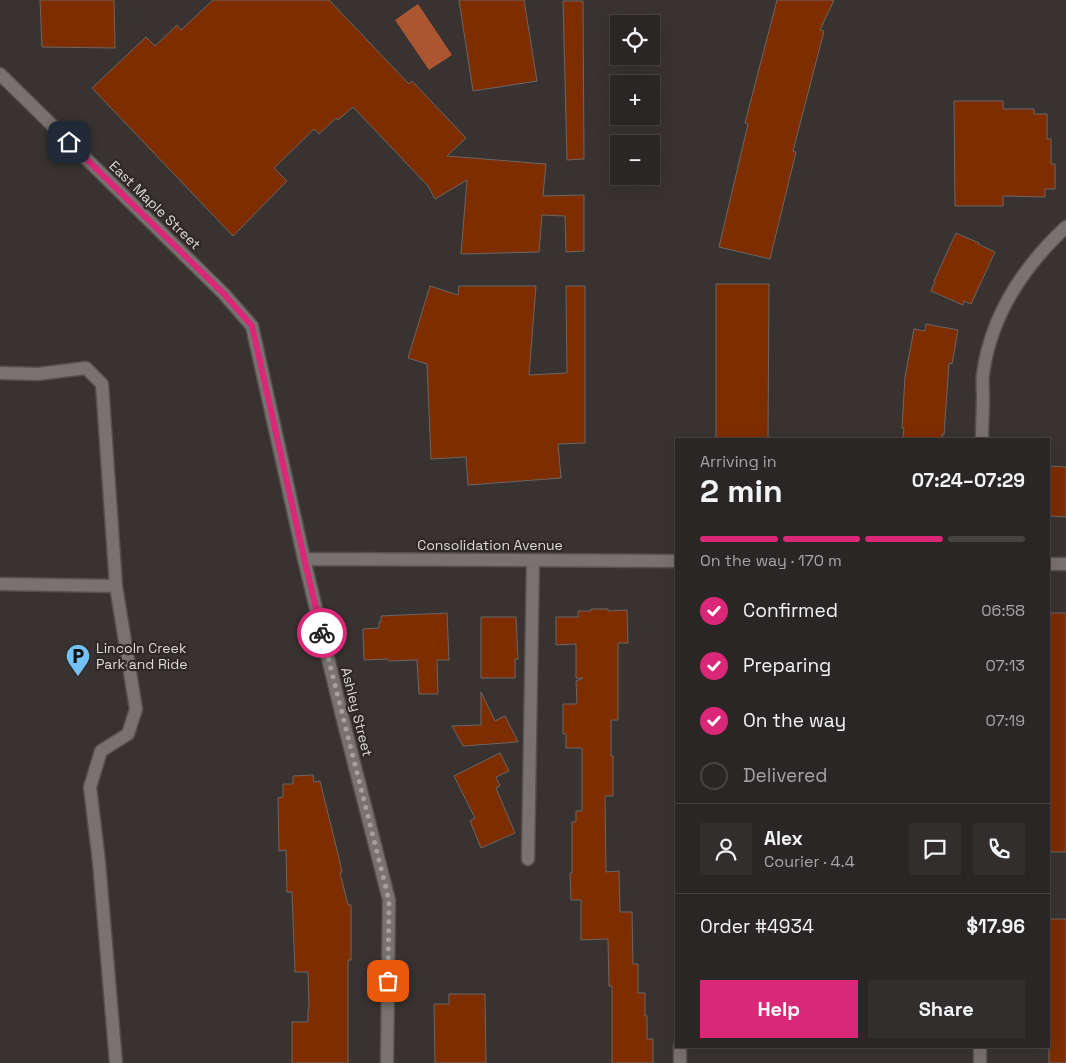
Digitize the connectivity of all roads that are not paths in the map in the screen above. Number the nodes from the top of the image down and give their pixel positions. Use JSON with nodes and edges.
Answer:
{"nodes":[{"id":1,"x":0,"y":74,"type":"edge"},
{"id":2,"x":1066,"y":227,"type":"edge"},
{"id":3,"x":224,"y":294,"type":"joint"},
{"id":4,"x":0,"y":373,"type":"edge"},
{"id":5,"x":982,"y":438,"type":"edge"},
{"id":6,"x":304,"y":558,"type":"junction"},
{"id":7,"x":533,"y":560,"type":"junction"},
{"id":8,"x":675,"y":561,"type":"edge"},
{"id":9,"x":1050,"y":564,"type":"edge"},
{"id":10,"x":1066,"y":564,"type":"edge"},
{"id":11,"x":0,"y":584,"type":"edge"},
{"id":12,"x":116,"y":586,"type":"junction"},
{"id":13,"x":528,"y":859,"type":"dead end"},
{"id":14,"x":680,"y":1048,"type":"edge"},
{"id":15,"x":980,"y":1048,"type":"edge"},
{"id":16,"x":116,"y":1063,"type":"edge"},
{"id":17,"x":387,"y":1063,"type":"edge"},
{"id":18,"x":680,"y":1063,"type":"edge"},
{"id":19,"x":980,"y":1063,"type":"edge"}],
"edges":[{"from":1,"to":3,"type":"street","name":"East Maple Street"},
{"from":2,"to":5,"type":"street"},
{"from":3,"to":6,"type":"street","name":"Ashley Street"},
{"from":4,"to":12,"type":"street"},
{"from":6,"to":7,"type":"street","name":"Consolidation Avenue"},
{"from":6,"to":17,"type":"street","name":"Ashley Street"},
{"from":7,"to":8,"type":"street","name":"Consolidation Avenue"},
{"from":7,"to":13,"type":"street"},
{"from":9,"to":10,"type":"street"},
{"from":11,"to":12,"type":"street"},
{"from":12,"to":16,"type":"street"},
{"from":14,"to":18,"type":"street"},
{"from":15,"to":19,"type":"street"}]}
